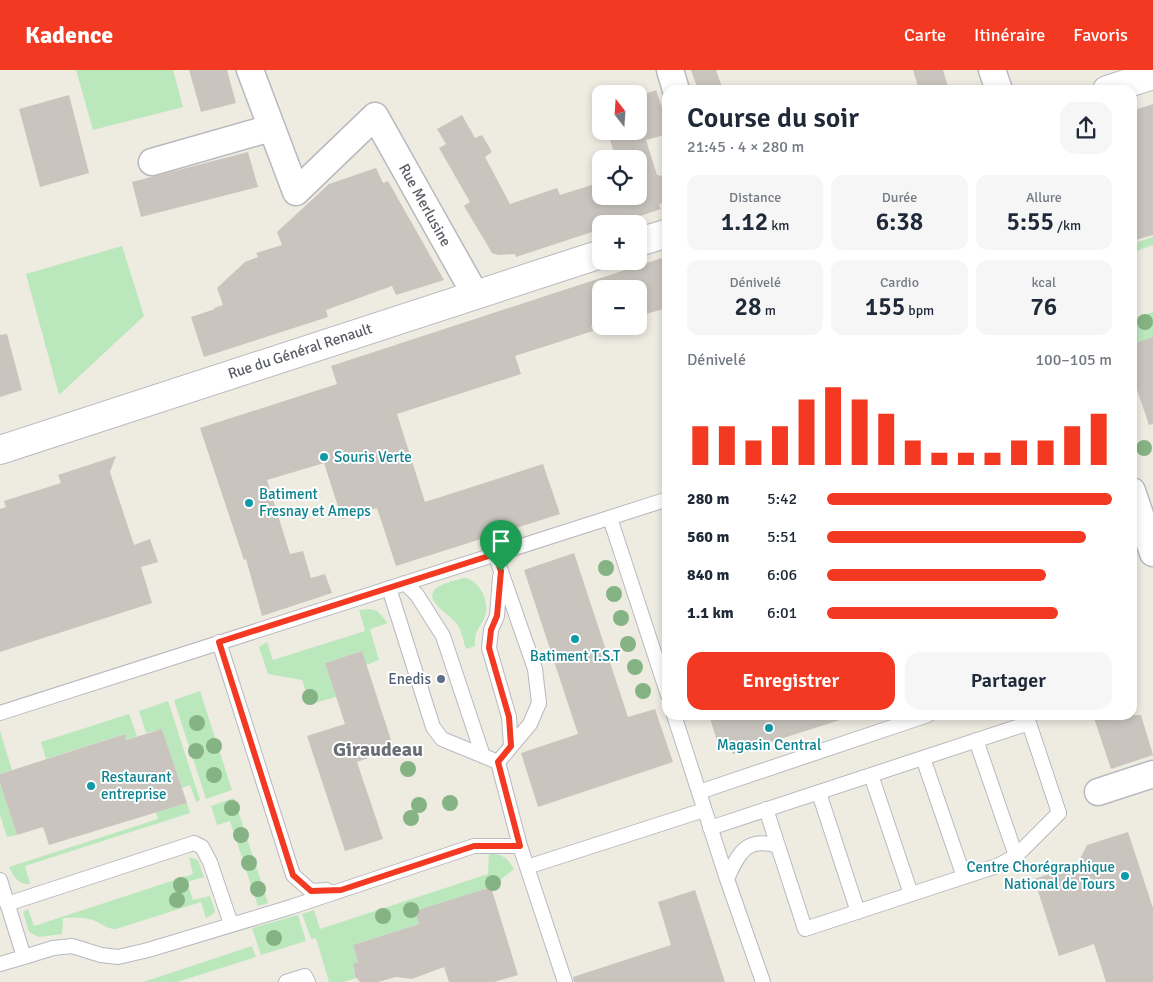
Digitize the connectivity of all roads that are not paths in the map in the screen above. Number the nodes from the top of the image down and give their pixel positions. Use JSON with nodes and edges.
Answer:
{"nodes":[{"id":1,"x":250,"y":70,"type":"edge"},
{"id":2,"x":670,"y":70,"type":"edge"},
{"id":3,"x":992,"y":70,"type":"edge"},
{"id":4,"x":1153,"y":75,"type":"edge"},
{"id":5,"x":674,"y":85,"type":"edge"},
{"id":6,"x":997,"y":85,"type":"edge"},
{"id":7,"x":1122,"y":85,"type":"edge"},
{"id":8,"x":271,"y":128,"type":"junction"},
{"id":9,"x":152,"y":162,"type":"dead end"},
{"id":10,"x":662,"y":235,"type":"edge"},
{"id":11,"x":647,"y":240,"type":"edge"},
{"id":12,"x":592,"y":257,"type":"edge"},
{"id":13,"x":475,"y":294,"type":"junction"},
{"id":14,"x":0,"y":450,"type":"edge"},
{"id":15,"x":662,"y":502,"type":"edge"},
{"id":16,"x":1137,"y":503,"type":"edge"},
{"id":17,"x":610,"y":518,"type":"junction"},
{"id":18,"x":1151,"y":537,"type":"edge"},
{"id":19,"x":495,"y":554,"type":"junction"},
{"id":20,"x":501,"y":571,"type":"junction"},
{"id":21,"x":404,"y":583,"type":"junction"},
{"id":22,"x":389,"y":588,"type":"junction"},
{"id":23,"x":219,"y":642,"type":"junction"},
{"id":24,"x":662,"y":678,"type":"edge"},
{"id":25,"x":0,"y":713,"type":"edge"},
{"id":26,"x":676,"y":720,"type":"edge"},
{"id":27,"x":913,"y":720,"type":"edge"},
{"id":28,"x":976,"y":740,"type":"junction"},
{"id":29,"x":511,"y":746,"type":"junction"},
{"id":30,"x":483,"y":756,"type":"junction"},
{"id":31,"x":923,"y":758,"type":"junction"},
{"id":32,"x":498,"y":762,"type":"junction"},
{"id":33,"x":1153,"y":774,"type":"edge"},
{"id":34,"x":871,"y":775,"type":"junction"},
{"id":35,"x":698,"y":792,"type":"junction"},
{"id":36,"x":1098,"y":792,"type":"dead end"},
{"id":37,"x":818,"y":793,"type":"junction"},
{"id":38,"x":704,"y":810,"type":"junction"},
{"id":39,"x":766,"y":810,"type":"junction"},
{"id":40,"x":710,"y":828,"type":"junction"},
{"id":41,"x":520,"y":846,"type":"junction"},
{"id":42,"x":778,"y":846,"type":"junction"},
{"id":43,"x":1016,"y":856,"type":"junction"},
{"id":44,"x":527,"y":867,"type":"junction"},
{"id":45,"x":964,"y":877,"type":"junction"},
{"id":46,"x":0,"y":880,"type":"edge"},
{"id":47,"x":727,"y":880,"type":"junction"},
{"id":48,"x":341,"y":890,"type":"junction"},
{"id":49,"x":911,"y":894,"type":"junction"},
{"id":50,"x":7,"y":904,"type":"junction"},
{"id":51,"x":858,"y":912,"type":"junction"},
{"id":52,"x":231,"y":924,"type":"junction"},
{"id":53,"x":24,"y":957,"type":"junction"},
{"id":54,"x":0,"y":964,"type":"edge"},
{"id":55,"x":286,"y":982,"type":"edge"},
{"id":56,"x":308,"y":982,"type":"edge"},
{"id":57,"x":565,"y":982,"type":"edge"},
{"id":58,"x":763,"y":982,"type":"edge"}],
"edges":[{"from":1,"to":8,"type":"street"},
{"from":2,"to":5,"type":"street"},
{"from":3,"to":6,"type":"street"},
{"from":4,"to":7,"type":"street"},
{"from":8,"to":9,"type":"street"},
{"from":8,"to":13,"type":"street","name":"Rue Merlusine"},
{"from":10,"to":11,"type":"street"},
{"from":12,"to":13,"type":"street","name":"Rue du Général Renault"},
{"from":13,"to":14,"type":"street","name":"Rue du Général Renault"},
{"from":15,"to":17,"type":"lane"},
{"from":16,"to":18,"type":"street"},
{"from":17,"to":19,"type":"lane"},
{"from":17,"to":24,"type":"lane"},
{"from":19,"to":20,"type":"lane"},
{"from":19,"to":21,"type":"lane"},
{"from":20,"to":29,"type":"lane"},
{"from":20,"to":29,"type":"lane"},
{"from":21,"to":22,"type":"lane"},
{"from":21,"to":30,"type":"lane"},
{"from":22,"to":23,"type":"lane"},
{"from":22,"to":30,"type":"lane"},
{"from":23,"to":25,"type":"lane"},
{"from":23,"to":48,"type":"lane"},
{"from":26,"to":35,"type":"lane"},
{"from":27,"to":35,"type":"lane"},
{"from":28,"to":31,"type":"lane"},
{"from":28,"to":43,"type":"lane"},
{"from":28,"to":43,"type":"lane"},
{"from":29,"to":32,"type":"lane"},
{"from":30,"to":32,"type":"lane"},
{"from":31,"to":34,"type":"lane"},
{"from":31,"to":45,"type":"lane"},
{"from":32,"to":41,"type":"lane"},
{"from":33,"to":36,"type":"street"},
{"from":34,"to":37,"type":"lane"},
{"from":34,"to":49,"type":"lane"},
{"from":35,"to":38,"type":"lane"},
{"from":37,"to":39,"type":"lane"},
{"from":37,"to":51,"type":"lane"},
{"from":38,"to":40,"type":"lane"},
{"from":38,"to":44,"type":"lane"},
{"from":39,"to":40,"type":"lane"},
{"from":39,"to":42,"type":"lane"},
{"from":40,"to":47,"type":"lane"},
{"from":41,"to":44,"type":"lane"},
{"from":41,"to":48,"type":"lane"},
{"from":42,"to":47,"type":"lane"},
{"from":42,"to":51,"type":"lane"},
{"from":43,"to":45,"type":"lane"},
{"from":44,"to":57,"type":"lane"},
{"from":45,"to":49,"type":"lane"},
{"from":46,"to":50,"type":"lane"},
{"from":47,"to":58,"type":"lane"},
{"from":48,"to":52,"type":"lane"},
{"from":49,"to":51,"type":"lane"},
{"from":50,"to":52,"type":"lane"},
{"from":50,"to":53,"type":"lane"},
{"from":52,"to":53,"type":"lane"},
{"from":53,"to":54,"type":"lane"},
{"from":55,"to":56,"type":"lane"}]}
